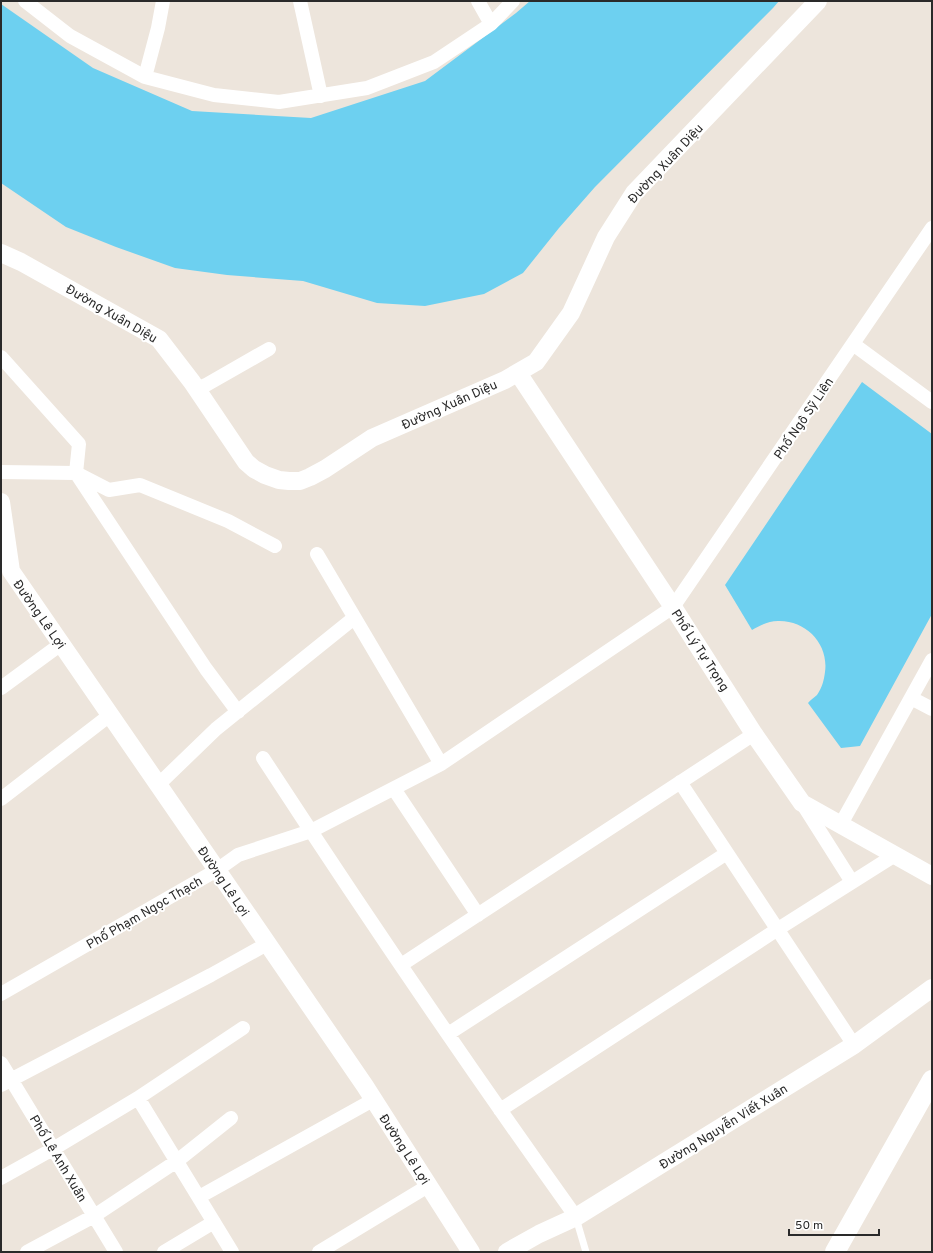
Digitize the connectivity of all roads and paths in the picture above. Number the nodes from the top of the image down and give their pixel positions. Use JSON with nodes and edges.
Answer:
{"nodes":[{"id":1,"x":25,"y":1,"type":"edge"},
{"id":2,"x":163,"y":1,"type":"edge"},
{"id":3,"x":300,"y":1,"type":"edge"},
{"id":4,"x":478,"y":1,"type":"edge"},
{"id":5,"x":513,"y":1,"type":"edge"},
{"id":6,"x":818,"y":1,"type":"edge"},
{"id":7,"x":40,"y":6,"type":"edge"},
{"id":8,"x":491,"y":24,"type":"junction"},
{"id":9,"x":145,"y":77,"type":"junction"},
{"id":10,"x":321,"y":96,"type":"junction"},
{"id":11,"x":932,"y":228,"type":"edge"},
{"id":12,"x":1,"y":253,"type":"edge"},
{"id":13,"x":853,"y":344,"type":"junction"},
{"id":14,"x":269,"y":350,"type":"dead end"},
{"id":15,"x":1,"y":357,"type":"edge"},
{"id":16,"x":518,"y":373,"type":"junction"},
{"id":17,"x":197,"y":389,"type":"junction"},
{"id":18,"x":932,"y":402,"type":"edge"},
{"id":19,"x":1,"y":472,"type":"edge"},
{"id":20,"x":76,"y":473,"type":"junction"},
{"id":21,"x":1,"y":502,"type":"edge"},
{"id":22,"x":275,"y":546,"type":"dead end"},
{"id":23,"x":317,"y":554,"type":"dead end"},
{"id":24,"x":6,"y":575,"type":"edge"},
{"id":25,"x":673,"y":607,"type":"junction"},
{"id":26,"x":354,"y":618,"type":"junction"},
{"id":27,"x":61,"y":644,"type":"junction"},
{"id":28,"x":932,"y":660,"type":"edge"},
{"id":29,"x":1,"y":688,"type":"edge"},
{"id":30,"x":911,"y":698,"type":"junction"},
{"id":31,"x":932,"y":709,"type":"edge"},
{"id":32,"x":238,"y":712,"type":"junction"},
{"id":33,"x":110,"y":715,"type":"junction"},
{"id":34,"x":754,"y":734,"type":"junction"},
{"id":35,"x":263,"y":758,"type":"dead end"},
{"id":36,"x":441,"y":764,"type":"junction"},
{"id":37,"x":680,"y":782,"type":"junction"},
{"id":38,"x":158,"y":785,"type":"junction"},
{"id":39,"x":394,"y":789,"type":"junction"},
{"id":40,"x":1,"y":799,"type":"edge"},
{"id":41,"x":802,"y":803,"type":"junction"},
{"id":42,"x":841,"y":824,"type":"junction"},
{"id":43,"x":311,"y":831,"type":"junction"},
{"id":44,"x":727,"y":853,"type":"junction"},
{"id":45,"x":895,"y":855,"type":"junction"},
{"id":46,"x":217,"y":870,"type":"junction"},
{"id":47,"x":932,"y":876,"type":"edge"},
{"id":48,"x":852,"y":882,"type":"junction"},
{"id":49,"x":478,"y":915,"type":"junction"},
{"id":50,"x":778,"y":929,"type":"junction"},
{"id":51,"x":267,"y":944,"type":"junction"},
{"id":52,"x":401,"y":965,"type":"junction"},
{"id":53,"x":932,"y":988,"type":"edge"},
{"id":54,"x":1,"y":994,"type":"edge"},
{"id":55,"x":243,"y":1028,"type":"dead end"},
{"id":56,"x":448,"y":1034,"type":"junction"},
{"id":57,"x":854,"y":1045,"type":"junction"},
{"id":58,"x":1,"y":1063,"type":"edge"},
{"id":59,"x":932,"y":1080,"type":"edge"},
{"id":60,"x":6,"y":1082,"type":"edge"},
{"id":61,"x":138,"y":1098,"type":"junction"},
{"id":62,"x":373,"y":1100,"type":"junction"},
{"id":63,"x":500,"y":1110,"type":"junction"},
{"id":64,"x":231,"y":1118,"type":"dead end"},
{"id":65,"x":53,"y":1149,"type":"junction"},
{"id":66,"x":177,"y":1161,"type":"junction"},
{"id":67,"x":1,"y":1178,"type":"edge"},
{"id":68,"x":428,"y":1186,"type":"junction"},
{"id":69,"x":199,"y":1197,"type":"junction"},
{"id":70,"x":94,"y":1216,"type":"junction"},
{"id":71,"x":576,"y":1217,"type":"junction"},
{"id":72,"x":214,"y":1222,"type":"junction"},
{"id":73,"x":27,"y":1252,"type":"edge"},
{"id":74,"x":116,"y":1252,"type":"edge"},
{"id":75,"x":164,"y":1252,"type":"edge"},
{"id":76,"x":232,"y":1252,"type":"edge"},
{"id":77,"x":319,"y":1252,"type":"edge"},
{"id":78,"x":471,"y":1252,"type":"edge"},
{"id":79,"x":507,"y":1252,"type":"edge"},
{"id":80,"x":586,"y":1252,"type":"edge"},
{"id":81,"x":835,"y":1252,"type":"edge"}],
"edges":[{"from":1,"to":7,"type":"street"},
{"from":2,"to":9,"type":"street"},
{"from":3,"to":10,"type":"street"},
{"from":4,"to":8,"type":"street"},
{"from":5,"to":8,"type":"street"},
{"from":6,"to":16,"type":"street","name":"Đường Xuân Diệu"},
{"from":7,"to":9,"type":"street"},
{"from":8,"to":10,"type":"street"},
{"from":9,"to":10,"type":"street"},
{"from":11,"to":13,"type":"street","name":"Phố Ngô Sỹ Liên"},
{"from":12,"to":17,"type":"street","name":"Đường Xuân Diệu"},
{"from":13,"to":18,"type":"street"},
{"from":13,"to":25,"type":"street","name":"Phố Ngô Sỹ Liên"},
{"from":14,"to":17,"type":"street"},
{"from":15,"to":20,"type":"street"},
{"from":16,"to":17,"type":"street","name":"Đường Xuân Diệu"},
{"from":16,"to":25,"type":"street","name":"Phố Lý Tự Trọng"},
{"from":19,"to":20,"type":"street"},
{"from":20,"to":22,"type":"street"},
{"from":20,"to":32,"type":"street"},
{"from":21,"to":24,"type":"street","name":"Đường Lê Lợi"},
{"from":23,"to":26,"type":"street"},
{"from":24,"to":27,"type":"street","name":"Đường Lê Lợi"},
{"from":25,"to":34,"type":"street","name":"Phố Lý Tự Trọng"},
{"from":25,"to":36,"type":"street","name":"Phố Phạm Ngọc Thạch"},
{"from":26,"to":32,"type":"street"},
{"from":26,"to":36,"type":"street"},
{"from":27,"to":29,"type":"street"},
{"from":27,"to":33,"type":"street","name":"Đường Lê Lợi"},
{"from":28,"to":30,"type":"street"},
{"from":30,"to":31,"type":"street"},
{"from":30,"to":42,"type":"street"},
{"from":32,"to":38,"type":"street"},
{"from":33,"to":38,"type":"street","name":"Đường Lê Lợi"},
{"from":33,"to":40,"type":"street"},
{"from":34,"to":37,"type":"street"},
{"from":34,"to":41,"type":"street","name":"Phố Lý Tự Trọng"},
{"from":35,"to":43,"type":"street"},
{"from":36,"to":39,"type":"street","name":"Phố Phạm Ngọc Thạch"},
{"from":37,"to":44,"type":"street"},
{"from":37,"to":49,"type":"street"},
{"from":38,"to":46,"type":"street","name":"Đường Lê Lợi"},
{"from":39,"to":43,"type":"street","name":"Phố Phạm Ngọc Thạch"},
{"from":39,"to":49,"type":"street"},
{"from":41,"to":42,"type":"street","name":"Phố Lý Tự Trọng"},
{"from":41,"to":48,"type":"street"},
{"from":42,"to":45,"type":"street","name":"Phố Lý Tự Trọng"},
{"from":43,"to":46,"type":"street","name":"Phố Phạm Ngọc Thạch"},
{"from":43,"to":52,"type":"street"},
{"from":44,"to":50,"type":"street"},
{"from":44,"to":56,"type":"street"},
{"from":45,"to":47,"type":"street","name":"Phố Lý Tự Trọng"},
{"from":45,"to":48,"type":"street"},
{"from":46,"to":51,"type":"street","name":"Đường Lê Lợi"},
{"from":46,"to":54,"type":"street","name":"Phố Phạm Ngọc Thạch"},
{"from":48,"to":50,"type":"street"},
{"from":49,"to":52,"type":"street"},
{"from":50,"to":57,"type":"street"},
{"from":50,"to":63,"type":"street"},
{"from":51,"to":60,"type":"street"},
{"from":51,"to":62,"type":"street","name":"Đường Lê Lợi"},
{"from":52,"to":56,"type":"street"},
{"from":53,"to":57,"type":"street","name":"Đường Nguyễn Viết Xuân"},
{"from":55,"to":61,"type":"street"},
{"from":56,"to":63,"type":"street"},
{"from":57,"to":71,"type":"street","name":"Đường Nguyễn Viết Xuân"},
{"from":58,"to":60,"type":"street","name":"Phố Lê Anh Xuân"},
{"from":59,"to":81,"type":"main road"},
{"from":60,"to":65,"type":"street","name":"Phố Lê Anh Xuân"},
{"from":61,"to":65,"type":"street"},
{"from":61,"to":66,"type":"street"},
{"from":62,"to":68,"type":"street","name":"Đường Lê Lợi"},
{"from":62,"to":69,"type":"street"},
{"from":63,"to":71,"type":"street"},
{"from":64,"to":66,"type":"street"},
{"from":65,"to":67,"type":"street"},
{"from":65,"to":70,"type":"street","name":"Phố Lê Anh Xuân"},
{"from":66,"to":69,"type":"street"},
{"from":66,"to":70,"type":"street"},
{"from":68,"to":77,"type":"street"},
{"from":68,"to":78,"type":"street","name":"Đường Lê Lợi"},
{"from":69,"to":72,"type":"street"},
{"from":70,"to":73,"type":"street"},
{"from":70,"to":74,"type":"street","name":"Phố Lê Anh Xuân"},
{"from":71,"to":79,"type":"street","name":"Đường Nguyễn Viết Xuân"},
{"from":71,"to":80,"type":"lane"},
{"from":72,"to":75,"type":"street"},
{"from":72,"to":76,"type":"street"}]}
